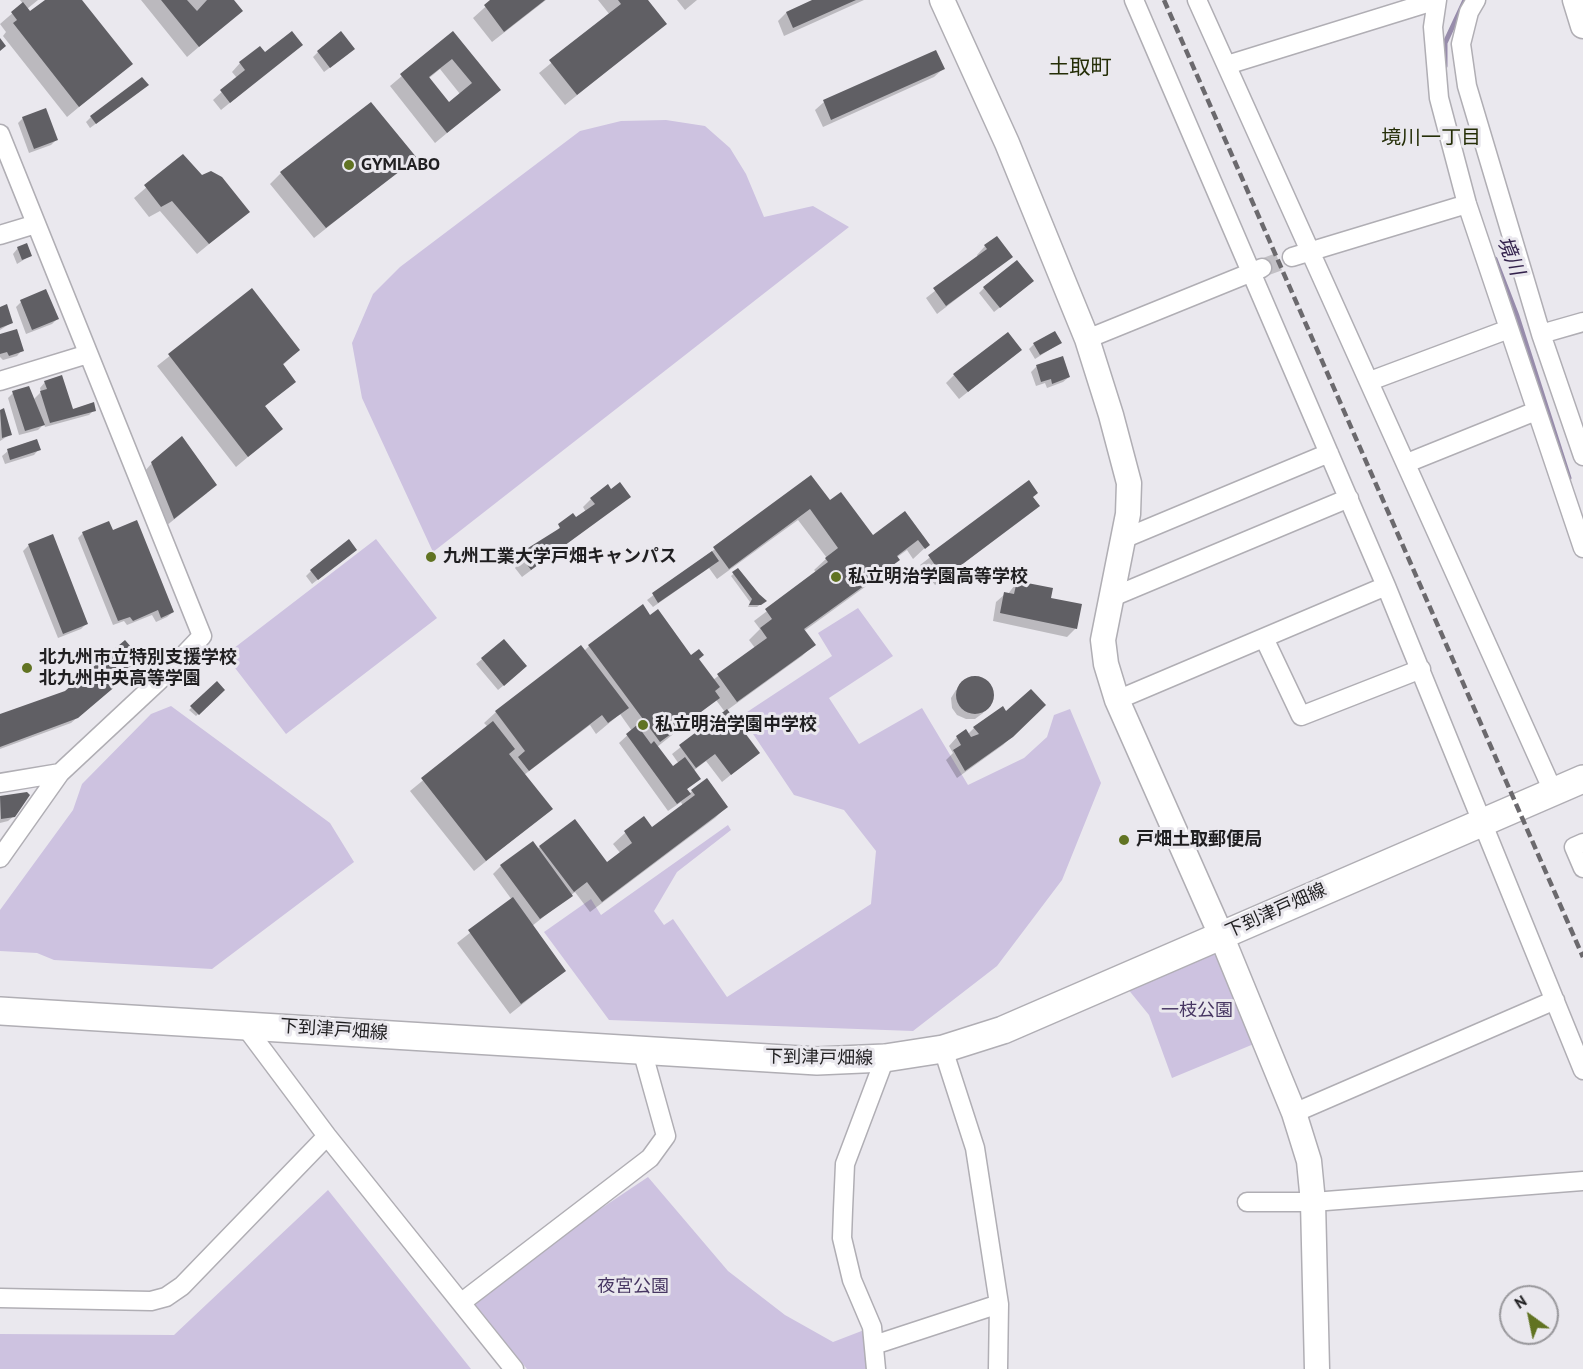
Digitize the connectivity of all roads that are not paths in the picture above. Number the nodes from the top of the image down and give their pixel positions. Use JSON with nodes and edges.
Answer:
{"nodes":[{"id":1,"x":942,"y":0,"type":"edge"},
{"id":2,"x":1134,"y":0,"type":"edge"},
{"id":3,"x":1197,"y":0,"type":"edge"},
{"id":4,"x":1476,"y":0,"type":"edge"},
{"id":5,"x":1575,"y":0,"type":"edge"},
{"id":6,"x":1583,"y":26,"type":"edge"},
{"id":7,"x":1227,"y":65,"type":"junction"},
{"id":8,"x":0,"y":134,"type":"edge"},
{"id":9,"x":1467,"y":204,"type":"junction"},
{"id":10,"x":36,"y":224,"type":"junction"},
{"id":11,"x":0,"y":235,"type":"edge"},
{"id":12,"x":1311,"y":250,"type":"junction"},
{"id":13,"x":1292,"y":257,"type":"tunnel mouth"},
{"id":14,"x":1256,"y":270,"type":"junction"},
{"id":15,"x":1583,"y":322,"type":"edge"},
{"id":16,"x":1509,"y":329,"type":"junction"},
{"id":17,"x":1541,"y":334,"type":"junction"},
{"id":18,"x":1087,"y":339,"type":"junction"},
{"id":19,"x":88,"y":354,"type":"junction"},
{"id":20,"x":0,"y":381,"type":"edge"},
{"id":21,"x":1370,"y":381,"type":"junction"},
{"id":22,"x":1536,"y":411,"type":"junction"},
{"id":23,"x":1329,"y":453,"type":"junction"},
{"id":24,"x":1583,"y":456,"type":"edge"},
{"id":25,"x":1407,"y":463,"type":"junction"},
{"id":26,"x":1349,"y":498,"type":"junction"},
{"id":27,"x":1123,"y":539,"type":"junction"},
{"id":28,"x":1583,"y":548,"type":"edge"},
{"id":29,"x":1386,"y":586,"type":"junction"},
{"id":30,"x":1110,"y":598,"type":"junction"},
{"id":31,"x":1264,"y":638,"type":"junction"},
{"id":32,"x":1421,"y":669,"type":"junction"},
{"id":33,"x":1117,"y":700,"type":"junction"},
{"id":34,"x":60,"y":773,"type":"junction"},
{"id":35,"x":1583,"y":779,"type":"edge"},
{"id":36,"x":0,"y":783,"type":"edge"},
{"id":37,"x":1553,"y":791,"type":"junction"},
{"id":38,"x":1481,"y":822,"type":"junction"},
{"id":39,"x":1583,"y":843,"type":"edge"},
{"id":40,"x":0,"y":858,"type":"edge"},
{"id":41,"x":1583,"y":868,"type":"edge"},
{"id":42,"x":1221,"y":936,"type":"junction"},
{"id":43,"x":1555,"y":1000,"type":"junction"},
{"id":44,"x":0,"y":1011,"type":"edge"},
{"id":45,"x":244,"y":1025,"type":"junction"},
{"id":46,"x":943,"y":1049,"type":"junction"},
{"id":47,"x":642,"y":1050,"type":"junction"},
{"id":48,"x":885,"y":1058,"type":"junction"},
{"id":49,"x":1583,"y":1070,"type":"edge"},
{"id":50,"x":1294,"y":1113,"type":"junction"},
{"id":51,"x":327,"y":1136,"type":"junction"},
{"id":52,"x":1583,"y":1181,"type":"edge"},
{"id":53,"x":1246,"y":1202,"type":"dead end"},
{"id":54,"x":1313,"y":1202,"type":"junction"},
{"id":55,"x":0,"y":1298,"type":"edge"},
{"id":56,"x":462,"y":1302,"type":"junction"},
{"id":57,"x":999,"y":1304,"type":"junction"},
{"id":58,"x":874,"y":1345,"type":"junction"},
{"id":59,"x":514,"y":1369,"type":"edge"},
{"id":60,"x":876,"y":1369,"type":"edge"},
{"id":61,"x":998,"y":1369,"type":"edge"},
{"id":62,"x":1317,"y":1369,"type":"edge"}],
"edges":[{"from":1,"to":18,"type":"street"},
{"from":2,"to":14,"type":"street"},
{"from":3,"to":7,"type":"street"},
{"from":4,"to":17,"type":"street"},
{"from":5,"to":6,"type":"street"},
{"from":7,"to":9,"type":"street"},
{"from":7,"to":12,"type":"street"},
{"from":8,"to":10,"type":"street"},
{"from":9,"to":12,"type":"street"},
{"from":9,"to":16,"type":"street"},
{"from":10,"to":11,"type":"street"},
{"from":10,"to":19,"type":"street"},
{"from":12,"to":13,"type":"street"},
{"from":12,"to":21,"type":"street"},
{"from":14,"to":18,"type":"street"},
{"from":14,"to":23,"type":"street"},
{"from":15,"to":17,"type":"street"},
{"from":16,"to":21,"type":"street"},
{"from":16,"to":22,"type":"street"},
{"from":17,"to":24,"type":"street"},
{"from":18,"to":27,"type":"street"},
{"from":19,"to":20,"type":"street"},
{"from":19,"to":34,"type":"street"},
{"from":21,"to":25,"type":"street"},
{"from":22,"to":25,"type":"street"},
{"from":22,"to":28,"type":"street"},
{"from":23,"to":26,"type":"street"},
{"from":23,"to":27,"type":"street"},
{"from":25,"to":37,"type":"street"},
{"from":26,"to":29,"type":"street"},
{"from":26,"to":30,"type":"street"},
{"from":27,"to":30,"type":"street"},
{"from":29,"to":31,"type":"street"},
{"from":29,"to":32,"type":"street"},
{"from":30,"to":33,"type":"street"},
{"from":31,"to":32,"type":"street"},
{"from":31,"to":33,"type":"street"},
{"from":32,"to":38,"type":"street"},
{"from":33,"to":42,"type":"street"},
{"from":34,"to":36,"type":"street"},
{"from":34,"to":40,"type":"street"},
{"from":35,"to":37,"type":"main road","name":"下到津戸畑線"},
{"from":37,"to":38,"type":"main road","name":"下到津戸畑線"},
{"from":38,"to":42,"type":"main road","name":"下到津戸畑線"},
{"from":38,"to":43,"type":"street"},
{"from":39,"to":41,"type":"street"},
{"from":42,"to":46,"type":"main road","name":"下到津戸畑線"},
{"from":42,"to":50,"type":"street"},
{"from":43,"to":49,"type":"street"},
{"from":43,"to":50,"type":"street"},
{"from":44,"to":45,"type":"main road","name":"下到津戸畑線"},
{"from":45,"to":47,"type":"main road","name":"下到津戸畑線"},
{"from":45,"to":51,"type":"street"},
{"from":46,"to":48,"type":"main road","name":"下到津戸畑線"},
{"from":46,"to":57,"type":"street"},
{"from":47,"to":48,"type":"main road","name":"下到津戸畑線"},
{"from":47,"to":56,"type":"street"},
{"from":48,"to":58,"type":"street"},
{"from":50,"to":54,"type":"street"},
{"from":51,"to":55,"type":"street"},
{"from":51,"to":56,"type":"street"},
{"from":52,"to":54,"type":"street"},
{"from":53,"to":54,"type":"street"},
{"from":54,"to":62,"type":"street"},
{"from":56,"to":59,"type":"street"},
{"from":57,"to":58,"type":"street"},
{"from":57,"to":61,"type":"street"},
{"from":58,"to":60,"type":"street"}]}
